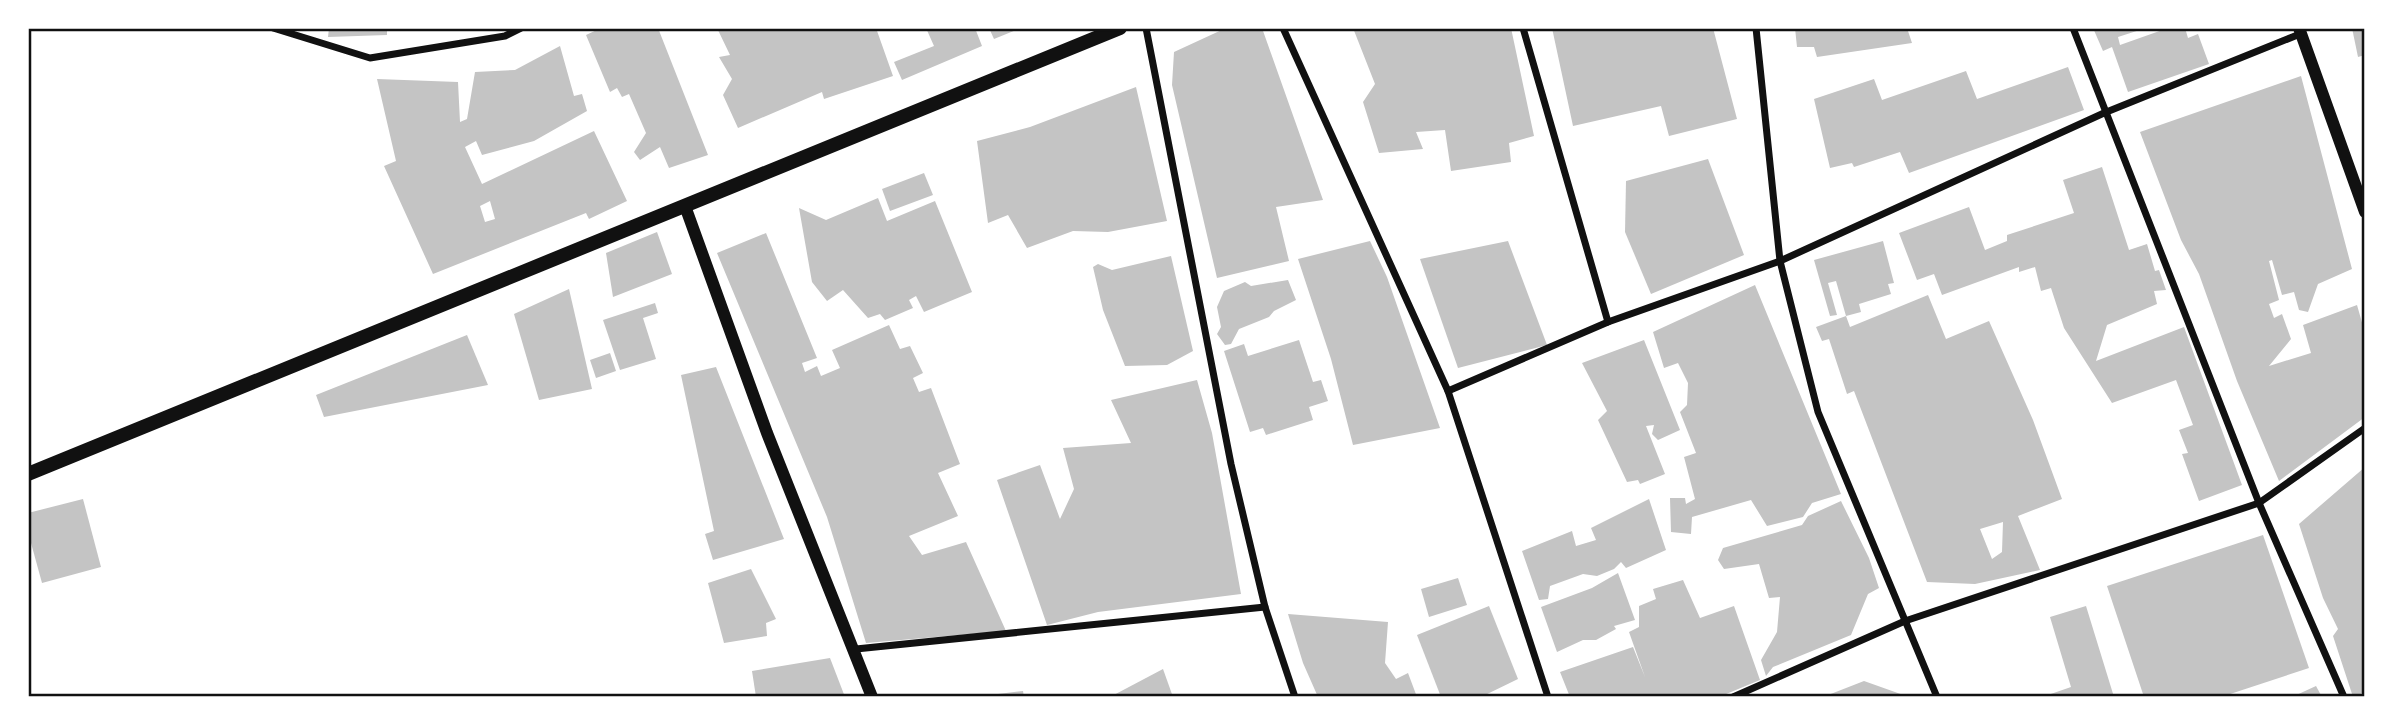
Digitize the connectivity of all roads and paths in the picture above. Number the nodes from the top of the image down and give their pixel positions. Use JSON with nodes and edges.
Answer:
{"nodes":[{"id":1,"x":273,"y":28,"type":"edge"},
{"id":2,"x":521,"y":28,"type":"edge"},
{"id":3,"x":1120,"y":28,"type":"edge"},
{"id":4,"x":1146,"y":28,"type":"edge"},
{"id":5,"x":1283,"y":28,"type":"edge"},
{"id":6,"x":1523,"y":28,"type":"edge"},
{"id":7,"x":1756,"y":28,"type":"edge"},
{"id":8,"x":2073,"y":28,"type":"edge"},
{"id":9,"x":2300,"y":31,"type":"edge"},
{"id":10,"x":2104,"y":113,"type":"junction"},
{"id":11,"x":685,"y":206,"type":"junction"},
{"id":12,"x":2365,"y":212,"type":"edge"},
{"id":13,"x":1780,"y":261,"type":"junction"},
{"id":14,"x":1608,"y":322,"type":"junction"},
{"id":15,"x":1448,"y":391,"type":"junction"},
{"id":16,"x":2365,"y":428,"type":"edge"},
{"id":17,"x":28,"y":474,"type":"edge"},
{"id":18,"x":2259,"y":503,"type":"junction"},
{"id":19,"x":1265,"y":607,"type":"junction"},
{"id":20,"x":1905,"y":621,"type":"junction"},
{"id":21,"x":856,"y":649,"type":"junction"},
{"id":22,"x":872,"y":697,"type":"edge"},
{"id":23,"x":1295,"y":697,"type":"edge"},
{"id":24,"x":1548,"y":697,"type":"edge"},
{"id":25,"x":1733,"y":697,"type":"edge"},
{"id":26,"x":1937,"y":697,"type":"edge"},
{"id":27,"x":2344,"y":697,"type":"edge"}],
"edges":[{"from":1,"to":2,"type":"street"},
{"from":3,"to":11,"type":"main road"},
{"from":4,"to":19,"type":"street"},
{"from":5,"to":15,"type":"street"},
{"from":6,"to":14,"type":"street"},
{"from":7,"to":13,"type":"street"},
{"from":8,"to":10,"type":"street"},
{"from":9,"to":10,"type":"street"},
{"from":9,"to":12,"type":"street"},
{"from":10,"to":13,"type":"street"},
{"from":10,"to":18,"type":"street"},
{"from":11,"to":17,"type":"main road"},
{"from":11,"to":21,"type":"street"},
{"from":13,"to":14,"type":"street"},
{"from":13,"to":20,"type":"street"},
{"from":14,"to":15,"type":"street"},
{"from":15,"to":24,"type":"street"},
{"from":16,"to":18,"type":"street"},
{"from":18,"to":20,"type":"street"},
{"from":18,"to":27,"type":"street"},
{"from":19,"to":21,"type":"street"},
{"from":19,"to":23,"type":"street"},
{"from":20,"to":25,"type":"street"},
{"from":20,"to":26,"type":"street"},
{"from":21,"to":22,"type":"street"}]}
